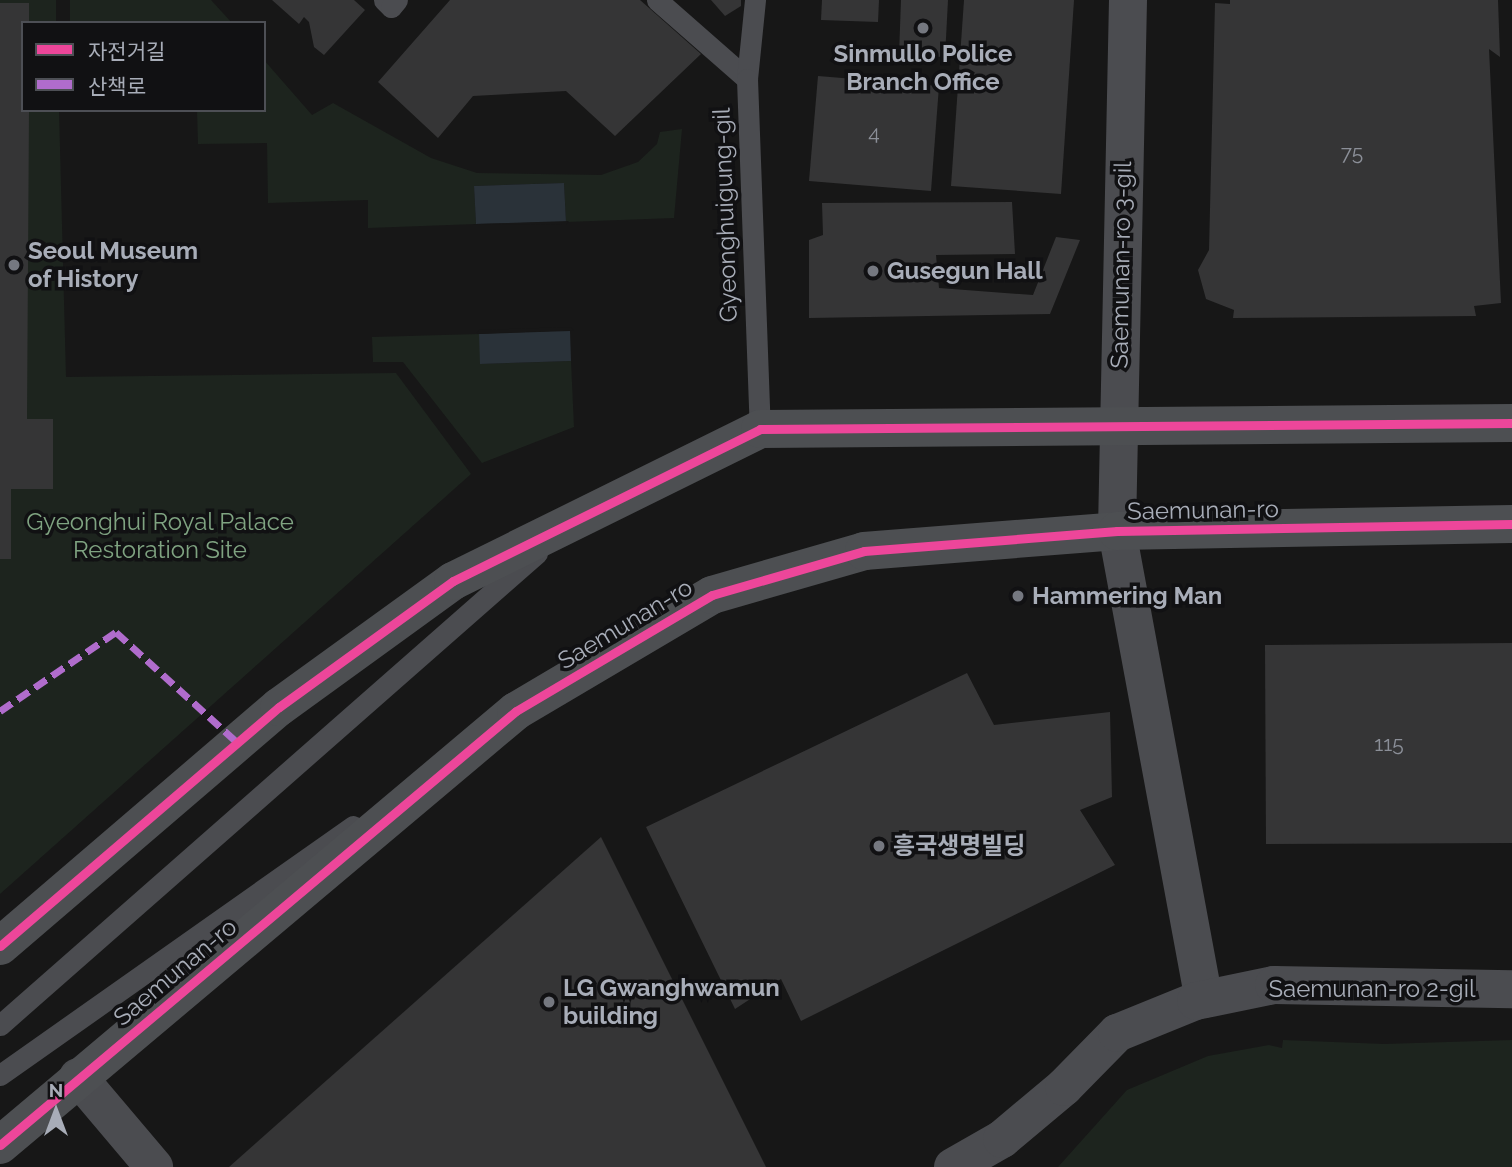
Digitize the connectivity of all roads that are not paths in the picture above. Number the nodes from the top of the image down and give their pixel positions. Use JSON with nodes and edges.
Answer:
{"nodes":[{"id":1,"x":384,"y":0,"type":"edge"},
{"id":2,"x":397,"y":0,"type":"edge"},
{"id":3,"x":657,"y":0,"type":"edge"},
{"id":4,"x":755,"y":0,"type":"edge"},
{"id":5,"x":1128,"y":0,"type":"edge"},
{"id":6,"x":747,"y":79,"type":"junction"},
{"id":7,"x":1512,"y":423,"type":"edge"},
{"id":8,"x":1117,"y":427,"type":"junction"},
{"id":9,"x":760,"y":429,"type":"junction"},
{"id":10,"x":573,"y":522,"type":"junction"},
{"id":11,"x":1512,"y":524,"type":"edge"},
{"id":12,"x":1117,"y":531,"type":"junction"},
{"id":13,"x":516,"y":711,"type":"junction"},
{"id":14,"x":0,"y":946,"type":"edge"},
{"id":15,"x":1512,"y":989,"type":"edge"},
{"id":16,"x":1204,"y":999,"type":"junction"},
{"id":17,"x":0,"y":1025,"type":"edge"},
{"id":18,"x":0,"y":1075,"type":"edge"},
{"id":19,"x":78,"y":1077,"type":"junction"},
{"id":20,"x":0,"y":1145,"type":"edge"},
{"id":21,"x":154,"y":1167,"type":"edge"},
{"id":22,"x":953,"y":1167,"type":"edge"}],
"edges":[{"from":1,"to":2,"type":"lane"},
{"from":3,"to":6,"type":"lane"},
{"from":4,"to":6,"type":"lane","name":"Gyeonghuigung-gil"},
{"from":5,"to":8,"type":"street","name":"Saemunan-ro 3-gil"},
{"from":6,"to":9,"type":"lane","name":"Gyeonghuigung-gil"},
{"from":7,"to":8,"type":"main road"},
{"from":8,"to":9,"type":"main road"},
{"from":8,"to":12,"type":"street","name":"Saemunan-ro 3-gil"},
{"from":9,"to":10,"type":"main road"},
{"from":10,"to":14,"type":"main road"},
{"from":10,"to":17,"type":"lane"},
{"from":11,"to":12,"type":"main road","name":"Saemunan-ro"},
{"from":12,"to":13,"type":"main road","name":"Saemunan-ro"},
{"from":12,"to":16,"type":"street","name":"Saemunan-ro"},
{"from":13,"to":18,"type":"lane"},
{"from":13,"to":19,"type":"main road","name":"Saemunan-ro"},
{"from":15,"to":16,"type":"street","name":"Saemunan-ro 2-gil"},
{"from":16,"to":22,"type":"street","name":"Saemunan-ro 2-gil"},
{"from":19,"to":20,"type":"main road","name":"Saemunan-ro"},
{"from":19,"to":21,"type":"street"}]}
